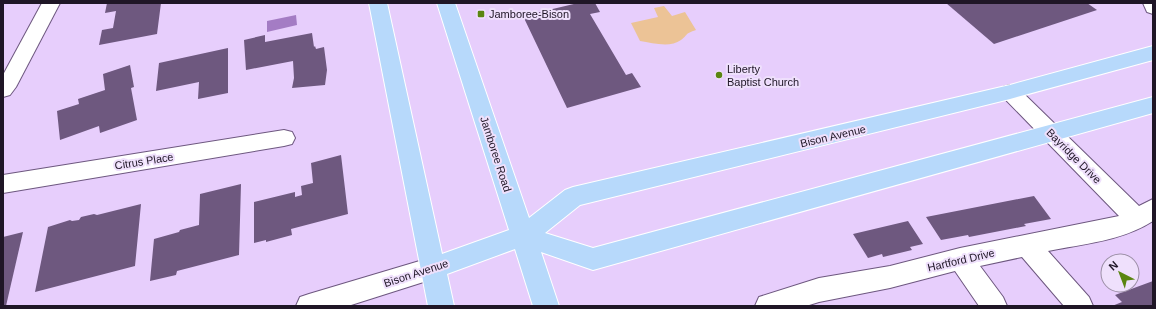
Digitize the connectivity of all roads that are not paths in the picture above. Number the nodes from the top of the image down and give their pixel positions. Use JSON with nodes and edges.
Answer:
{"nodes":[{"id":1,"x":50,"y":3,"type":"edge"},
{"id":2,"x":378,"y":3,"type":"edge"},
{"id":3,"x":446,"y":3,"type":"edge"},
{"id":4,"x":1152,"y":3,"type":"edge"},
{"id":5,"x":1153,"y":8,"type":"edge"},
{"id":6,"x":1153,"y":53,"type":"edge"},
{"id":7,"x":5,"y":85,"type":"edge"},
{"id":8,"x":1010,"y":92,"type":"junction"},
{"id":9,"x":1153,"y":105,"type":"edge"},
{"id":10,"x":1051,"y":133,"type":"junction"},
{"id":11,"x":284,"y":138,"type":"dead end"},
{"id":12,"x":3,"y":184,"type":"edge"},
{"id":13,"x":1145,"y":214,"type":"edge"},
{"id":14,"x":523,"y":236,"type":"junction"},
{"id":15,"x":1028,"y":246,"type":"junction"},
{"id":16,"x":960,"y":259,"type":"junction"},
{"id":17,"x":433,"y":268,"type":"junction"},
{"id":18,"x":308,"y":306,"type":"edge"},
{"id":19,"x":441,"y":306,"type":"edge"},
{"id":20,"x":546,"y":306,"type":"edge"},
{"id":21,"x":768,"y":306,"type":"edge"},
{"id":22,"x":994,"y":306,"type":"edge"},
{"id":23,"x":1080,"y":306,"type":"edge"}],
"edges":[{"from":1,"to":7,"type":"street"},
{"from":2,"to":17,"type":"main road"},
{"from":3,"to":14,"type":"main road","name":"Jamboree Road"},
{"from":4,"to":5,"type":"street"},
{"from":6,"to":8,"type":"main road","name":"Bison Avenue"},
{"from":8,"to":10,"type":"street","name":"Bayridge Drive"},
{"from":8,"to":14,"type":"main road","name":"Bison Avenue"},
{"from":9,"to":10,"type":"main road"},
{"from":10,"to":13,"type":"street","name":"Bayridge Drive"},
{"from":10,"to":14,"type":"main road"},
{"from":11,"to":12,"type":"street","name":"Citrus Place"},
{"from":13,"to":15,"type":"street","name":"Hartford Drive"},
{"from":14,"to":17,"type":"main road","name":"Bison Avenue"},
{"from":14,"to":20,"type":"main road","name":"Jamboree Road"},
{"from":15,"to":16,"type":"street","name":"Hartford Drive"},
{"from":15,"to":23,"type":"street"},
{"from":16,"to":21,"type":"street","name":"Hartford Drive"},
{"from":16,"to":22,"type":"street"},
{"from":17,"to":18,"type":"street","name":"Bison Avenue"},
{"from":17,"to":19,"type":"main road"}]}
